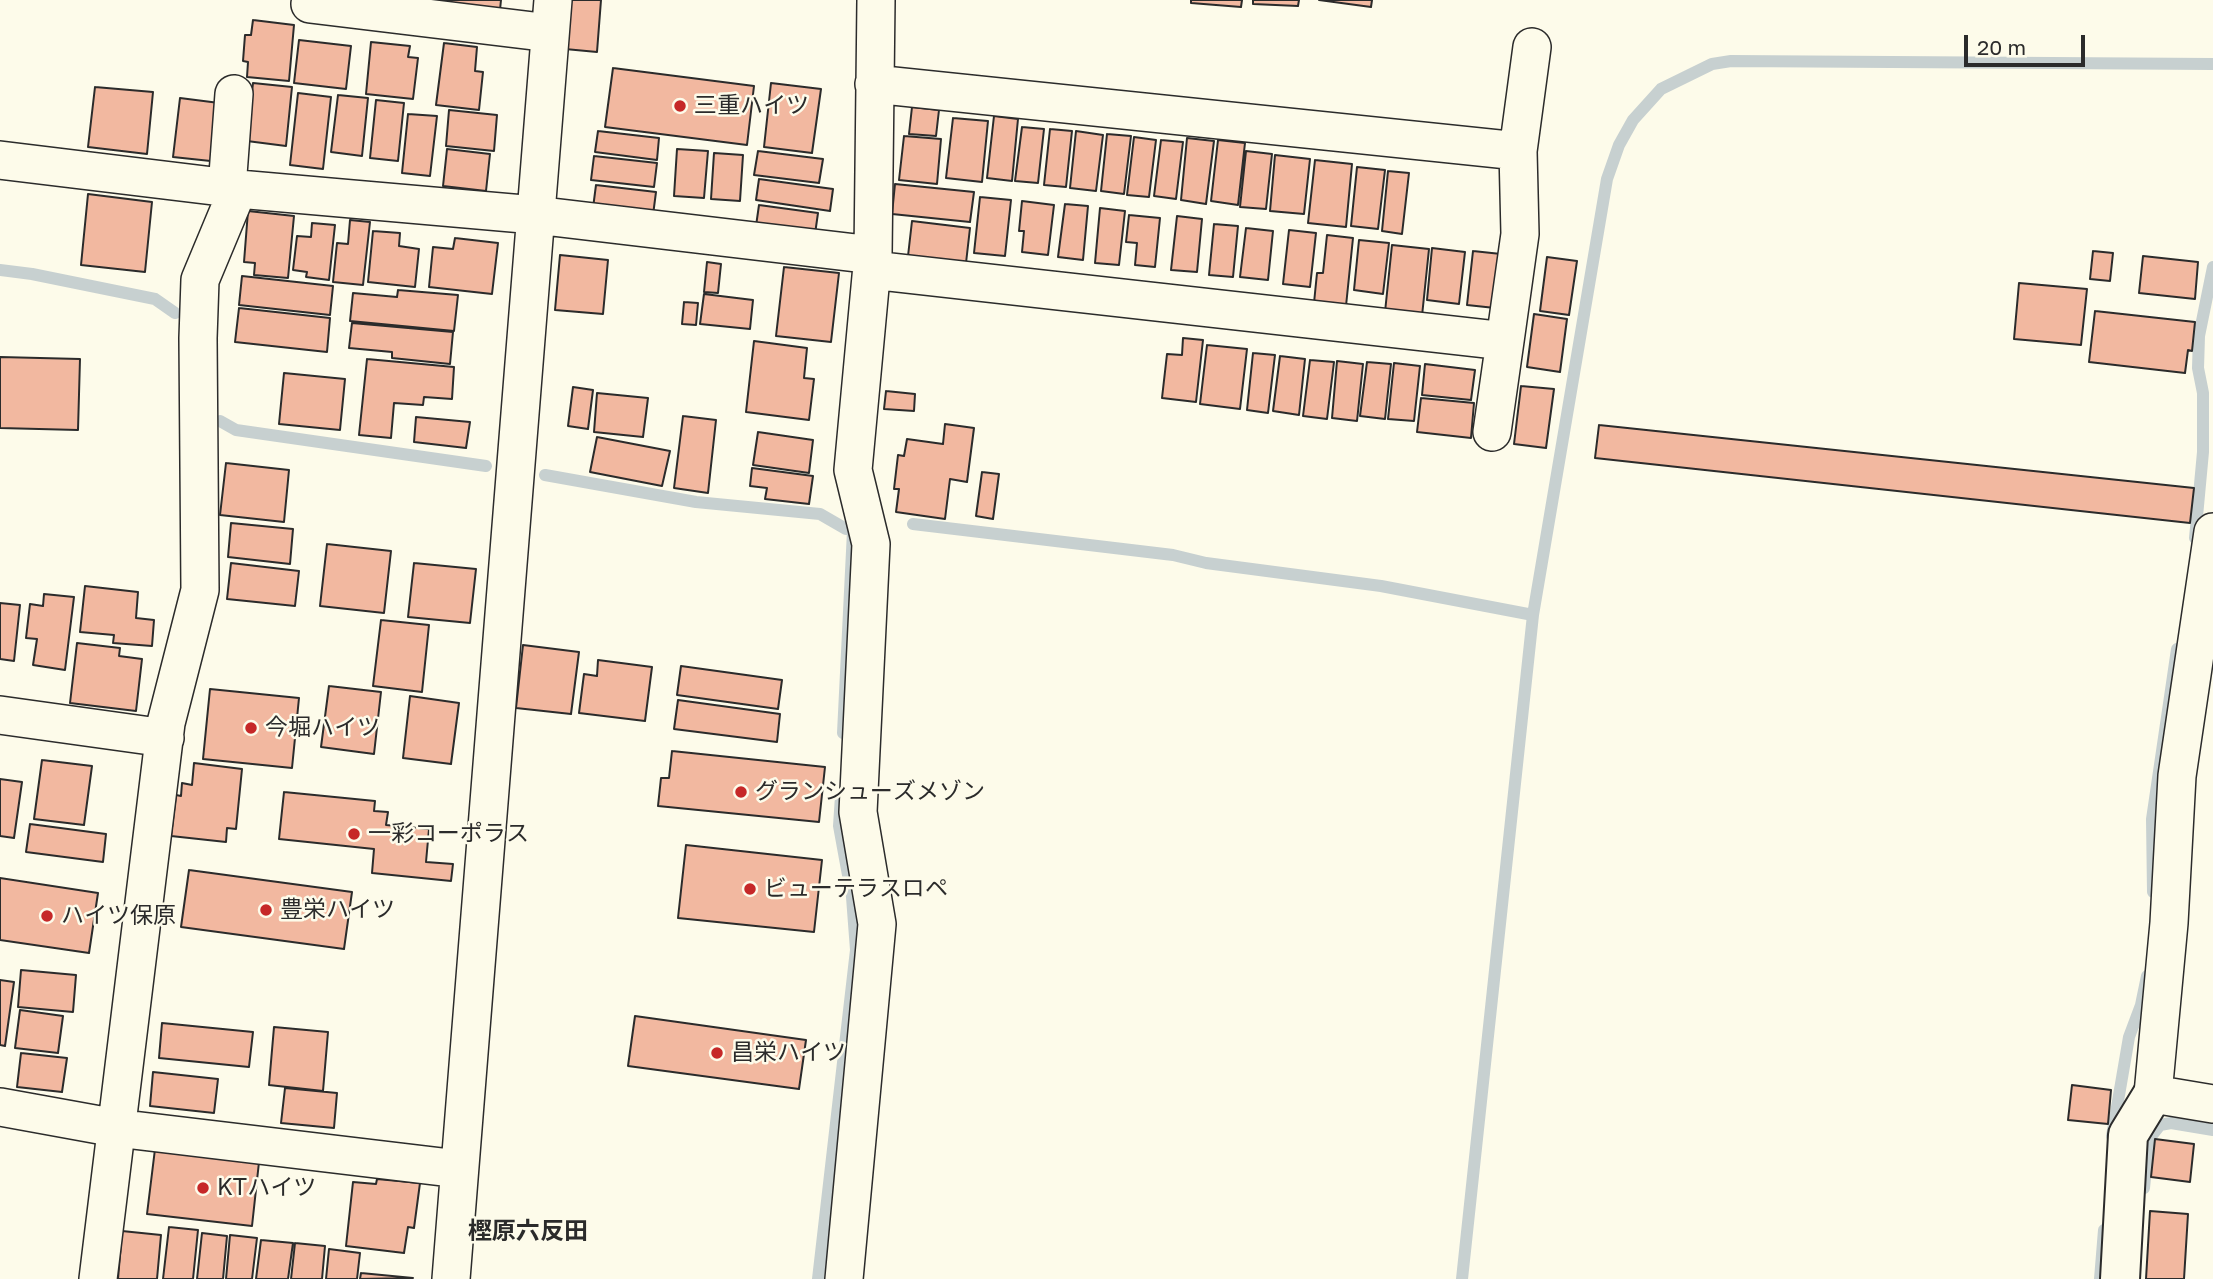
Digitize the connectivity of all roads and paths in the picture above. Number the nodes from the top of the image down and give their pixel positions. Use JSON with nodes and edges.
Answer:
{"nodes":[{"id":1,"x":876,"y":0,"type":"edge"},
{"id":2,"x":310,"y":4,"type":"dead end"},
{"id":3,"x":552,"y":16,"type":"edge"},
{"id":4,"x":1532,"y":47,"type":"dead end"},
{"id":5,"x":874,"y":84,"type":"junction"},
{"id":6,"x":234,"y":94,"type":"dead end"},
{"id":7,"x":1518,"y":151,"type":"junction"},
{"id":8,"x":0,"y":160,"type":"edge"},
{"id":9,"x":233,"y":188,"type":"junction"},
{"id":10,"x":535,"y":215,"type":"junction"},
{"id":11,"x":872,"y":262,"type":"junction"},
{"id":12,"x":1504,"y":341,"type":"junction"},
{"id":13,"x":1492,"y":432,"type":"dead end"},
{"id":14,"x":2213,"y":540,"type":"edge"},
{"id":15,"x":0,"y":715,"type":"edge"},
{"id":16,"x":165,"y":738,"type":"junction"},
{"id":17,"x":2153,"y":1094,"type":"junction"},
{"id":18,"x":2213,"y":1104,"type":"edge"},
{"id":19,"x":0,"y":1107,"type":"edge"},
{"id":20,"x":116,"y":1128,"type":"junction"},
{"id":21,"x":459,"y":1168,"type":"junction"},
{"id":22,"x":98,"y":1279,"type":"edge"},
{"id":23,"x":451,"y":1279,"type":"edge"},
{"id":24,"x":844,"y":1279,"type":"edge"},
{"id":25,"x":2120,"y":1279,"type":"edge"}],
"edges":[{"from":1,"to":5,"type":"street"},
{"from":2,"to":3,"type":"street"},
{"from":3,"to":10,"type":"street"},
{"from":4,"to":7,"type":"street"},
{"from":5,"to":7,"type":"street"},
{"from":5,"to":11,"type":"street"},
{"from":6,"to":9,"type":"street"},
{"from":7,"to":12,"type":"street"},
{"from":8,"to":9,"type":"street"},
{"from":9,"to":10,"type":"street"},
{"from":9,"to":16,"type":"street"},
{"from":10,"to":11,"type":"street"},
{"from":10,"to":21,"type":"street"},
{"from":11,"to":12,"type":"street"},
{"from":11,"to":24,"type":"street"},
{"from":12,"to":13,"type":"street"},
{"from":14,"to":17,"type":"street"},
{"from":15,"to":16,"type":"street"},
{"from":16,"to":20,"type":"street"},
{"from":17,"to":18,"type":"street"},
{"from":17,"to":25,"type":"street"},
{"from":19,"to":20,"type":"street"},
{"from":20,"to":21,"type":"street"},
{"from":20,"to":22,"type":"street"},
{"from":21,"to":23,"type":"street"}]}
